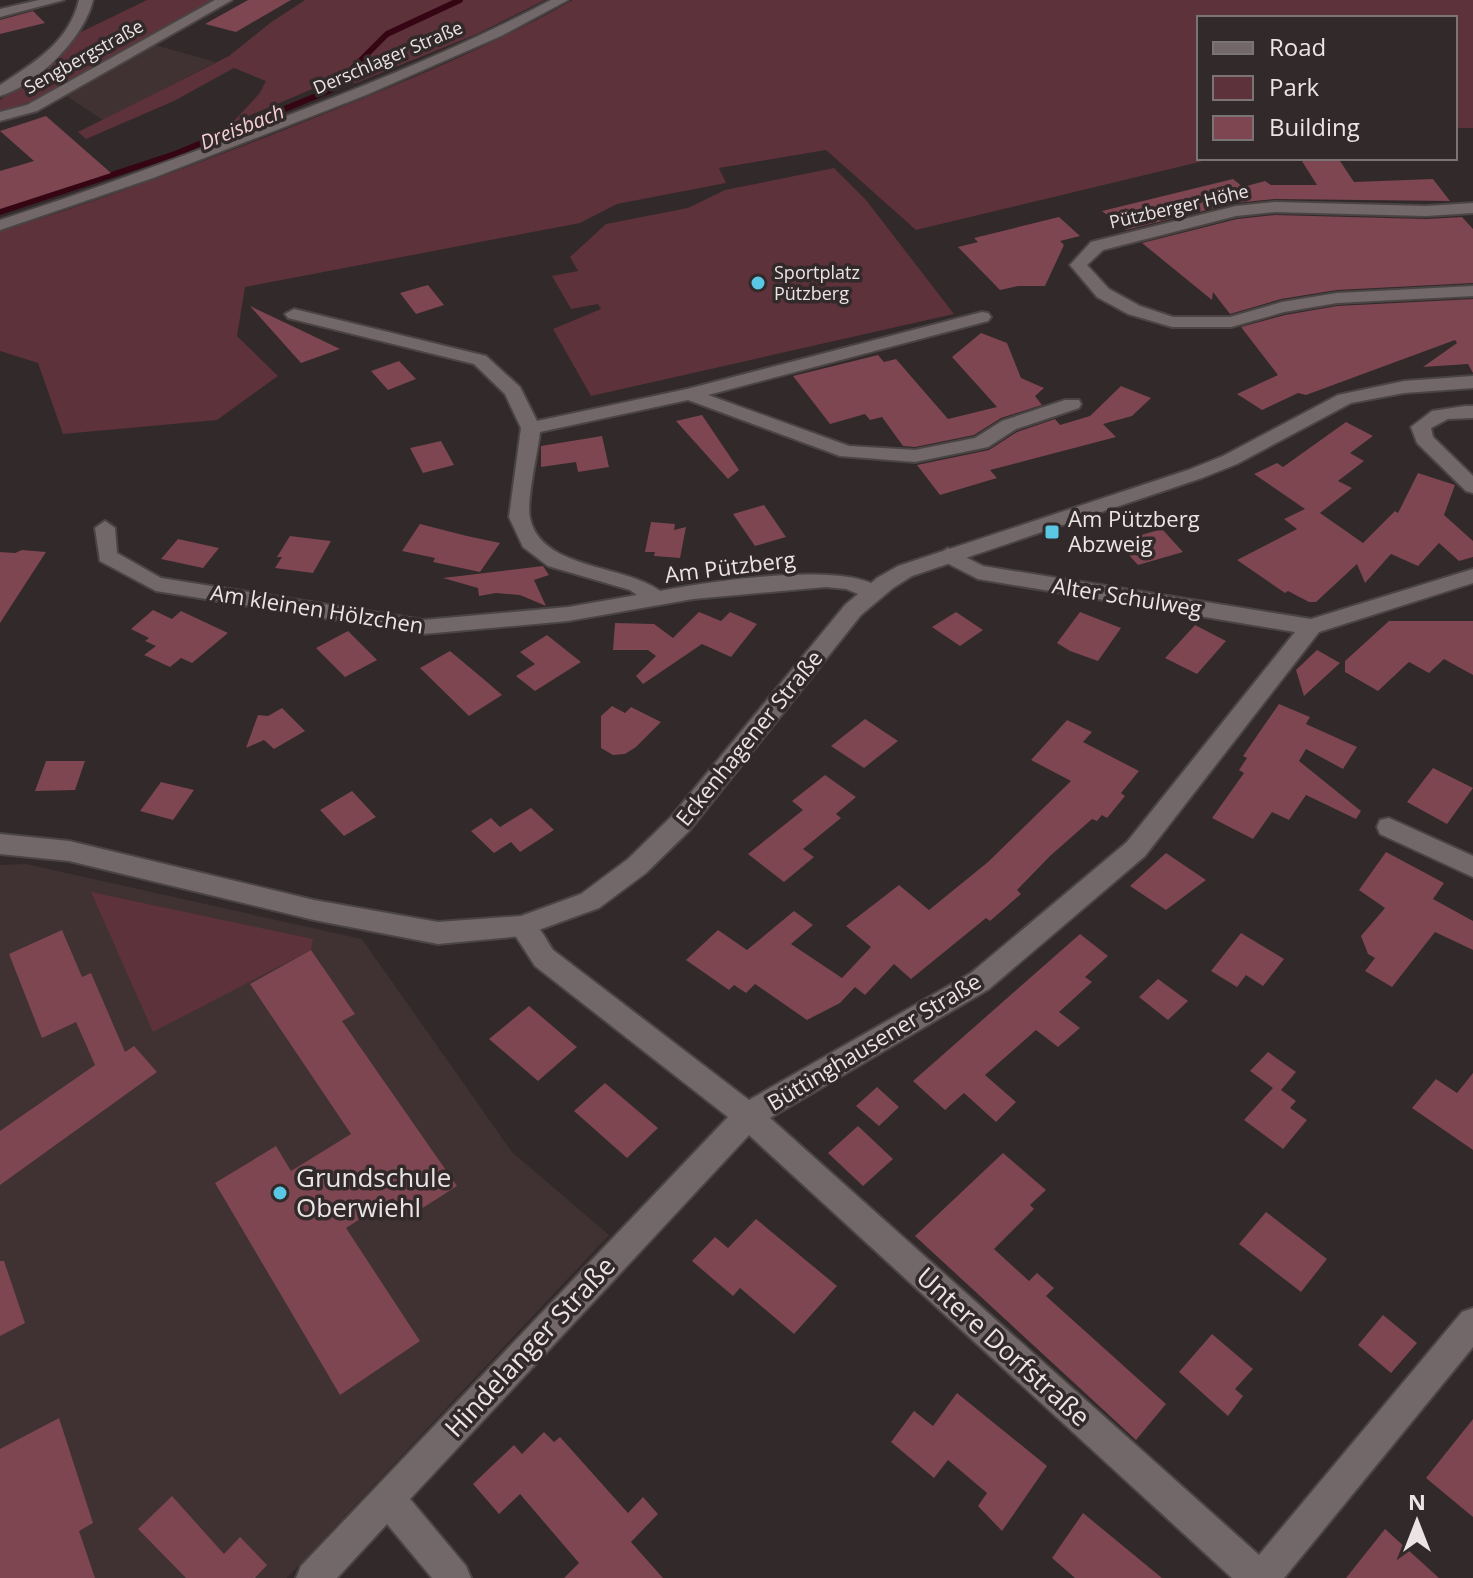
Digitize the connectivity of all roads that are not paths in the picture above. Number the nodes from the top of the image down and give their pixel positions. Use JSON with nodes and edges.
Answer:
{"nodes":[{"id":1,"x":57,"y":0,"type":"edge"},
{"id":2,"x":86,"y":0,"type":"edge"},
{"id":3,"x":225,"y":0,"type":"edge"},
{"id":4,"x":561,"y":0,"type":"edge"},
{"id":5,"x":0,"y":13,"type":"edge"},
{"id":6,"x":0,"y":92,"type":"edge"},
{"id":7,"x":0,"y":117,"type":"edge"},
{"id":8,"x":1473,"y":208,"type":"edge"},
{"id":9,"x":0,"y":225,"type":"edge"},
{"id":10,"x":1473,"y":291,"type":"edge"},
{"id":11,"x":294,"y":314,"type":"dead end"},
{"id":12,"x":982,"y":317,"type":"dead end"},
{"id":13,"x":1473,"y":382,"type":"edge"},
{"id":14,"x":689,"y":394,"type":"junction"},
{"id":15,"x":1072,"y":404,"type":"dead end"},
{"id":16,"x":1473,"y":412,"type":"edge"},
{"id":17,"x":531,"y":428,"type":"junction"},
{"id":18,"x":1473,"y":487,"type":"edge"},
{"id":19,"x":105,"y":528,"type":"dead end"},
{"id":20,"x":948,"y":555,"type":"junction"},
{"id":21,"x":1473,"y":576,"type":"edge"},
{"id":22,"x":873,"y":593,"type":"junction"},
{"id":23,"x":656,"y":599,"type":"junction"},
{"id":24,"x":1311,"y":627,"type":"junction"},
{"id":25,"x":1389,"y":827,"type":"dead end"},
{"id":26,"x":0,"y":844,"type":"edge"},
{"id":27,"x":1473,"y":867,"type":"edge"},
{"id":28,"x":522,"y":926,"type":"junction"},
{"id":29,"x":748,"y":1116,"type":"junction"},
{"id":30,"x":1473,"y":1323,"type":"edge"},
{"id":31,"x":387,"y":1497,"type":"junction"},
{"id":32,"x":313,"y":1578,"type":"edge"},
{"id":33,"x":454,"y":1578,"type":"edge"},
{"id":34,"x":1260,"y":1578,"type":"edge"}],
"edges":[{"from":1,"to":5,"type":"street"},
{"from":2,"to":6,"type":"street"},
{"from":3,"to":7,"type":"street","name":"Sengbergstraße"},
{"from":4,"to":9,"type":"street","name":"Derschlager Straße"},
{"from":8,"to":10,"type":"street","name":"Pützberger Höhe"},
{"from":11,"to":17,"type":"street"},
{"from":12,"to":14,"type":"street"},
{"from":13,"to":20,"type":"street","name":"Eckenhagener Straße"},
{"from":14,"to":15,"type":"street"},
{"from":14,"to":17,"type":"street"},
{"from":16,"to":18,"type":"street"},
{"from":17,"to":23,"type":"street","name":"Am Pützberg"},
{"from":19,"to":23,"type":"street","name":"Am kleinen Hölzchen"},
{"from":20,"to":22,"type":"street","name":"Eckenhagener Straße"},
{"from":20,"to":24,"type":"street","name":"Alter Schulweg"},
{"from":21,"to":24,"type":"street"},
{"from":22,"to":23,"type":"street","name":"Am Pützberg"},
{"from":22,"to":28,"type":"street","name":"Eckenhagener Straße"},
{"from":24,"to":29,"type":"street","name":"Büttinghausener Straße"},
{"from":25,"to":27,"type":"street"},
{"from":26,"to":28,"type":"street","name":"Eckenhagener Straße"},
{"from":28,"to":29,"type":"street","name":"Büttinghausener Straße"},
{"from":29,"to":31,"type":"street","name":"Hindelanger Straße"},
{"from":29,"to":34,"type":"street","name":"Untere Dorfstraße"},
{"from":30,"to":34,"type":"street","name":"Untere Dorfstraße"},
{"from":31,"to":32,"type":"street","name":"Hindelanger Straße"},
{"from":31,"to":33,"type":"street"}]}
